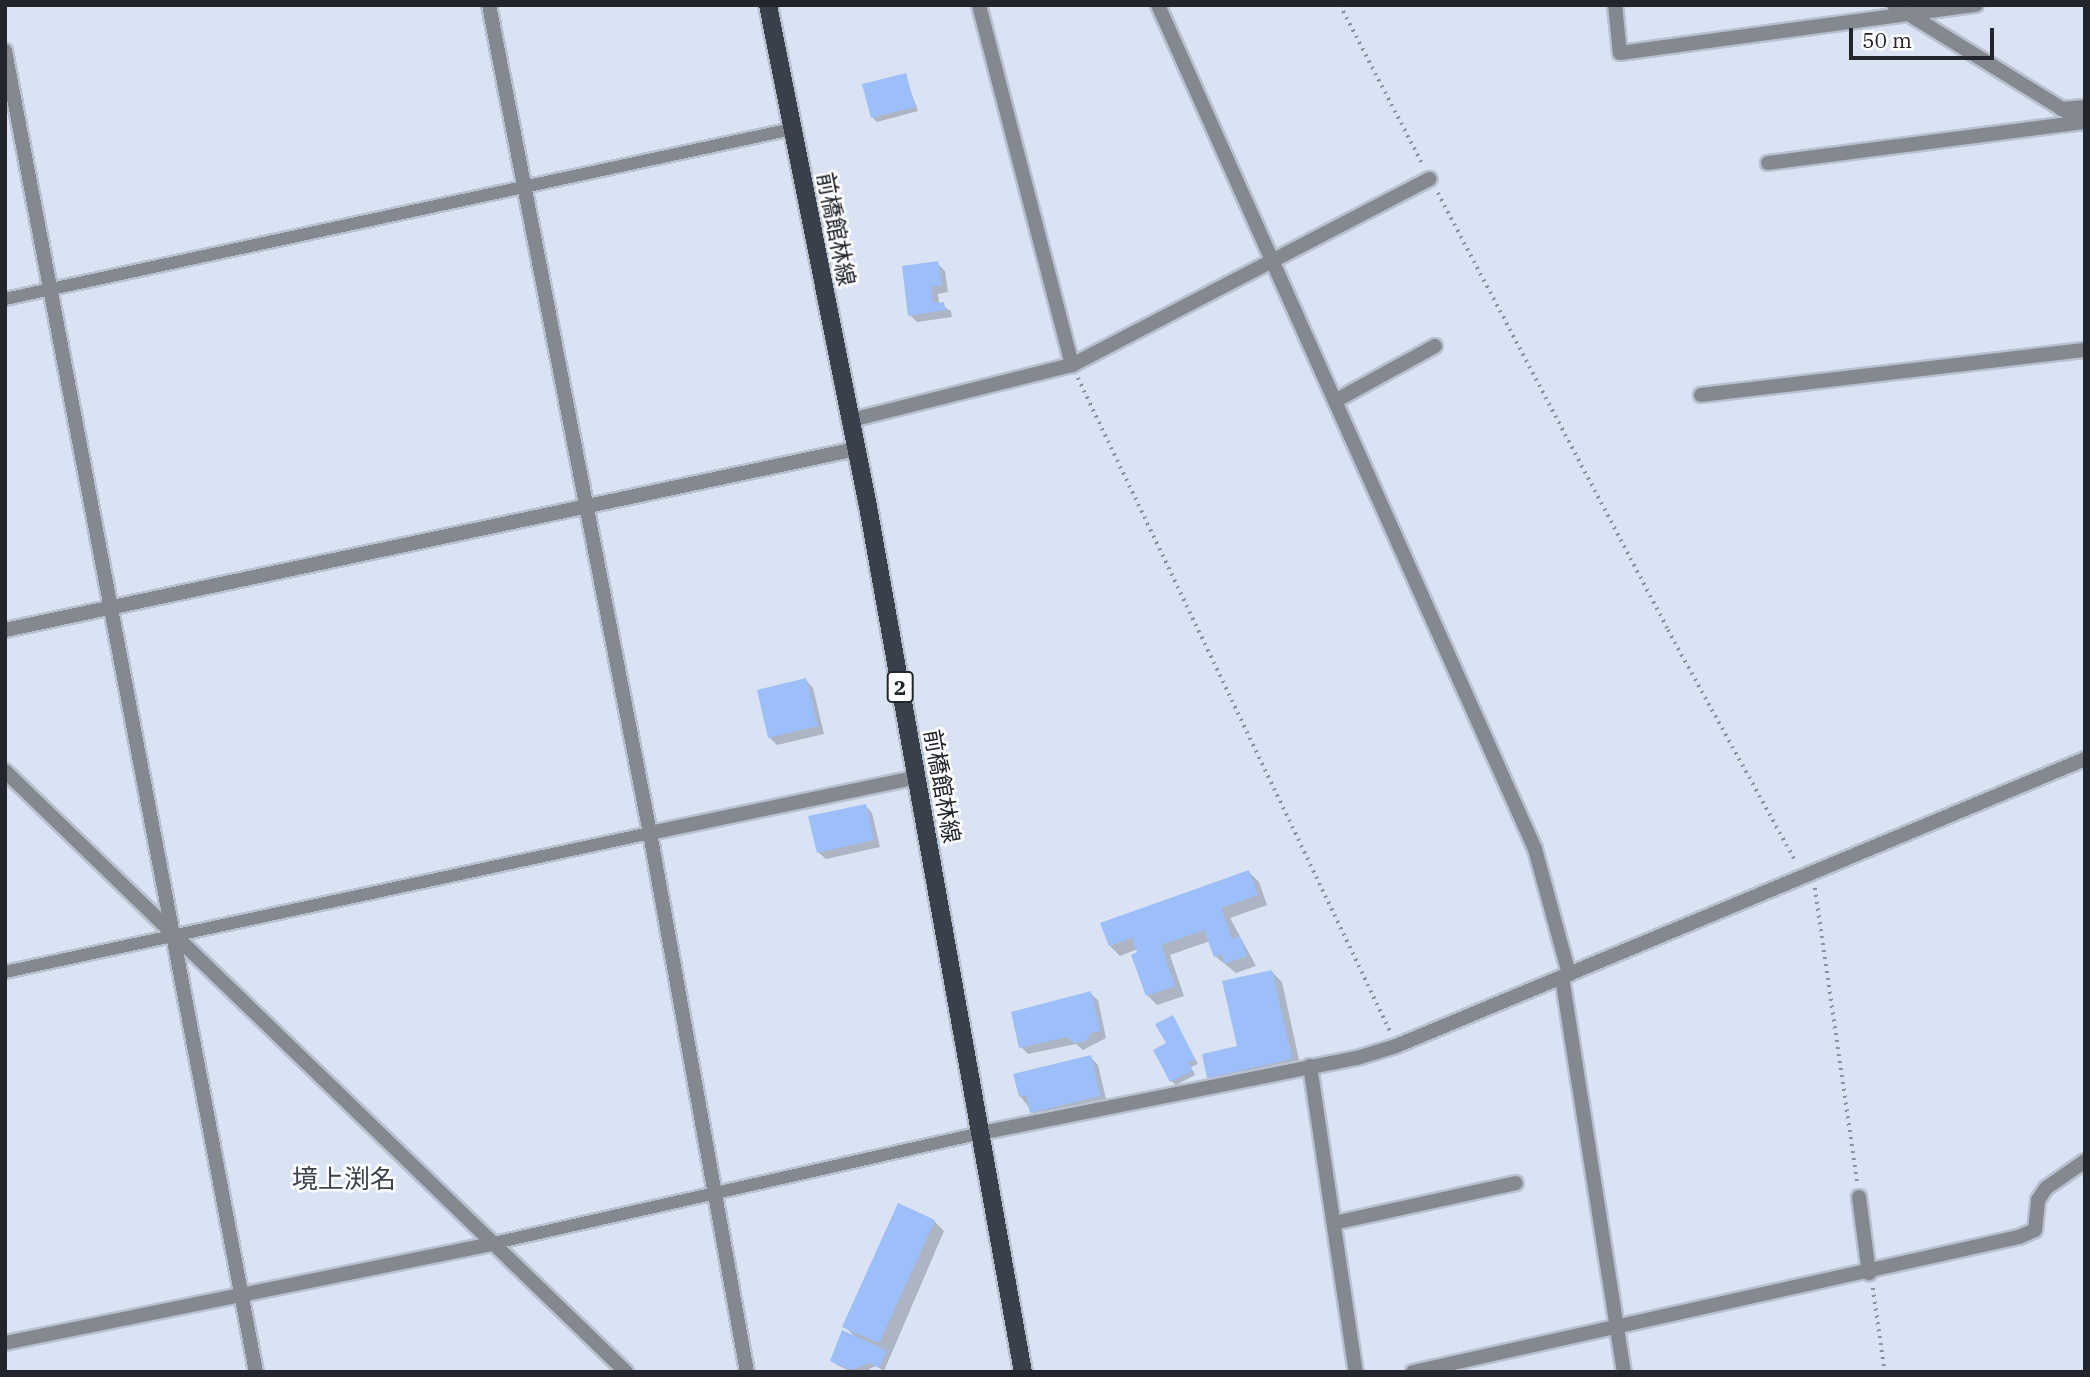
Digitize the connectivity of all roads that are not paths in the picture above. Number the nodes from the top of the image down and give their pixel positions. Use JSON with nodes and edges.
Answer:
{"nodes":[{"id":1,"x":489,"y":5,"type":"edge"},
{"id":2,"x":768,"y":5,"type":"edge"},
{"id":3,"x":979,"y":5,"type":"edge"},
{"id":4,"x":1158,"y":5,"type":"edge"},
{"id":5,"x":1615,"y":5,"type":"edge"},
{"id":6,"x":1894,"y":5,"type":"edge"},
{"id":7,"x":1976,"y":5,"type":"edge"},
{"id":8,"x":1912,"y":17,"type":"junction"},
{"id":9,"x":5,"y":51,"type":"edge"},
{"id":10,"x":2085,"y":107,"type":"edge"},
{"id":11,"x":2062,"y":109,"type":"junction"},
{"id":12,"x":2084,"y":123,"type":"edge"},
{"id":13,"x":792,"y":129,"type":"junction"},
{"id":14,"x":1768,"y":163,"type":"dead end"},
{"id":15,"x":1430,"y":179,"type":"road end"},
{"id":16,"x":524,"y":185,"type":"junction"},
{"id":17,"x":1271,"y":260,"type":"junction"},
{"id":18,"x":51,"y":289,"type":"junction"},
{"id":19,"x":5,"y":299,"type":"edge"},
{"id":20,"x":1435,"y":346,"type":"dead end"},
{"id":21,"x":2085,"y":350,"type":"edge"},
{"id":22,"x":1072,"y":365,"type":"junction"},
{"id":23,"x":1701,"y":395,"type":"dead end"},
{"id":24,"x":1335,"y":401,"type":"junction"},
{"id":25,"x":851,"y":420,"type":"junction"},
{"id":26,"x":856,"y":449,"type":"junction"},
{"id":27,"x":585,"y":510,"type":"junction"},
{"id":28,"x":112,"y":609,"type":"junction"},
{"id":29,"x":5,"y":631,"type":"edge"},
{"id":30,"x":2085,"y":759,"type":"edge"},
{"id":31,"x":5,"y":771,"type":"edge"},
{"id":32,"x":917,"y":777,"type":"junction"},
{"id":33,"x":650,"y":833,"type":"junction"},
{"id":34,"x":176,"y":934,"type":"junction"},
{"id":35,"x":5,"y":972,"type":"edge"},
{"id":36,"x":1565,"y":976,"type":"junction"},
{"id":37,"x":1310,"y":1066,"type":"junction"},
{"id":38,"x":981,"y":1133,"type":"junction"},
{"id":39,"x":2085,"y":1161,"type":"edge"},
{"id":40,"x":1516,"y":1183,"type":"dead end"},
{"id":41,"x":711,"y":1192,"type":"junction"},
{"id":42,"x":1859,"y":1197,"type":"road end"},
{"id":43,"x":1334,"y":1223,"type":"junction"},
{"id":44,"x":489,"y":1244,"type":"junction"},
{"id":45,"x":1870,"y":1273,"type":"junction"},
{"id":46,"x":241,"y":1294,"type":"junction"},
{"id":47,"x":1619,"y":1326,"type":"junction"},
{"id":48,"x":5,"y":1343,"type":"edge"},
{"id":49,"x":256,"y":1372,"type":"edge"},
{"id":50,"x":626,"y":1372,"type":"edge"},
{"id":51,"x":747,"y":1372,"type":"edge"},
{"id":52,"x":1023,"y":1372,"type":"edge"},
{"id":53,"x":1356,"y":1372,"type":"edge"},
{"id":54,"x":1413,"y":1372,"type":"edge"},
{"id":55,"x":1624,"y":1372,"type":"edge"}],
"edges":[{"from":1,"to":16,"type":"street"},
{"from":2,"to":13,"type":"main road","name":"前橋館林線","number":"2"},
{"from":3,"to":22,"type":"street"},
{"from":4,"to":17,"type":"street"},
{"from":5,"to":8,"type":"street"},
{"from":6,"to":8,"type":"street"},
{"from":7,"to":8,"type":"street"},
{"from":8,"to":11,"type":"street"},
{"from":9,"to":18,"type":"street"},
{"from":10,"to":11,"type":"street"},
{"from":11,"to":12,"type":"street"},
{"from":12,"to":14,"type":"street"},
{"from":13,"to":16,"type":"lane"},
{"from":13,"to":25,"type":"main road","name":"前橋館林線","number":"2"},
{"from":15,"to":17,"type":"street"},
{"from":16,"to":18,"type":"lane"},
{"from":16,"to":27,"type":"street"},
{"from":17,"to":22,"type":"street"},
{"from":17,"to":24,"type":"street"},
{"from":18,"to":19,"type":"lane"},
{"from":18,"to":28,"type":"street"},
{"from":20,"to":24,"type":"street"},
{"from":21,"to":23,"type":"street"},
{"from":22,"to":25,"type":"street"},
{"from":24,"to":36,"type":"street"},
{"from":25,"to":26,"type":"main road","name":"前橋館林線","number":"2"},
{"from":26,"to":27,"type":"street"},
{"from":26,"to":32,"type":"main road","name":"前橋館林線","number":"2"},
{"from":27,"to":28,"type":"street"},
{"from":27,"to":33,"type":"street"},
{"from":28,"to":29,"type":"street"},
{"from":28,"to":34,"type":"street"},
{"from":30,"to":36,"type":"street"},
{"from":31,"to":34,"type":"street"},
{"from":32,"to":33,"type":"street"},
{"from":32,"to":38,"type":"main road","name":"前橋館林線","number":"2"},
{"from":33,"to":34,"type":"lane"},
{"from":33,"to":41,"type":"street"},
{"from":34,"to":35,"type":"lane"},
{"from":34,"to":44,"type":"street"},
{"from":34,"to":46,"type":"street"},
{"from":36,"to":37,"type":"street"},
{"from":36,"to":47,"type":"street"},
{"from":37,"to":38,"type":"street"},
{"from":37,"to":43,"type":"street"},
{"from":38,"to":41,"type":"lane"},
{"from":38,"to":52,"type":"main road","name":"前橋館林線","number":"2"},
{"from":39,"to":45,"type":"street"},
{"from":40,"to":43,"type":"street"},
{"from":41,"to":44,"type":"lane"},
{"from":41,"to":51,"type":"street"},
{"from":42,"to":45,"type":"street"},
{"from":43,"to":53,"type":"street"},
{"from":44,"to":46,"type":"street"},
{"from":44,"to":50,"type":"street"},
{"from":45,"to":47,"type":"street"},
{"from":46,"to":48,"type":"street"},
{"from":46,"to":49,"type":"street"},
{"from":47,"to":54,"type":"street"},
{"from":47,"to":55,"type":"street"}]}
